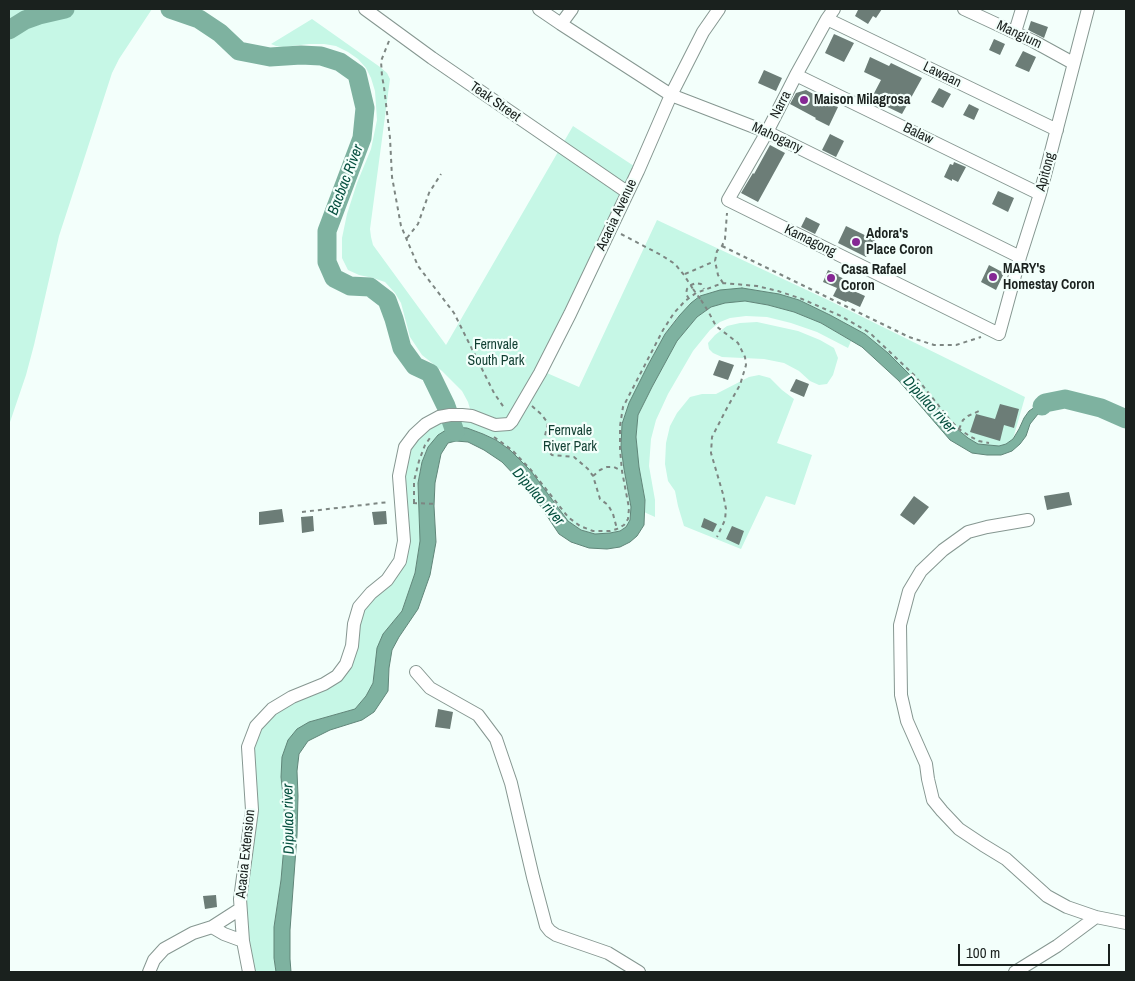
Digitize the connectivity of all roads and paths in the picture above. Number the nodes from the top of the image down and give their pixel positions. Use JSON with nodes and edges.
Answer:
{"nodes":[{"id":1,"x":365,"y":9,"type":"edge"},
{"id":2,"x":539,"y":9,"type":"edge"},
{"id":3,"x":572,"y":9,"type":"edge"},
{"id":4,"x":719,"y":9,"type":"edge"},
{"id":5,"x":964,"y":9,"type":"edge"},
{"id":6,"x":1022,"y":9,"type":"edge"},
{"id":7,"x":1088,"y":9,"type":"edge"},
{"id":8,"x":830,"y":14,"type":"edge"},
{"id":9,"x":561,"y":24,"type":"junction"},
{"id":10,"x":394,"y":29,"type":"junction"},
{"id":11,"x":1015,"y":32,"type":"junction"},
{"id":12,"x":1073,"y":63,"type":"junction"},
{"id":13,"x":796,"y":75,"type":"junction"},
{"id":14,"x":670,"y":95,"type":"junction"},
{"id":15,"x":1057,"y":130,"type":"junction"},
{"id":16,"x":767,"y":132,"type":"junction"},
{"id":17,"x":441,"y":174,"type":"dead end"},
{"id":18,"x":627,"y":192,"type":"junction"},
{"id":19,"x":1040,"y":194,"type":"junction"},
{"id":20,"x":728,"y":200,"type":"junction"},
{"id":21,"x":610,"y":229,"type":"junction"},
{"id":22,"x":406,"y":238,"type":"junction"},
{"id":23,"x":722,"y":246,"type":"junction"},
{"id":24,"x":1020,"y":257,"type":"junction"},
{"id":25,"x":715,"y":261,"type":"junction"},
{"id":26,"x":684,"y":275,"type":"junction"},
{"id":27,"x":724,"y":283,"type":"junction"},
{"id":28,"x":691,"y":285,"type":"junction"},
{"id":29,"x":705,"y":290,"type":"junction"},
{"id":30,"x":689,"y":298,"type":"junction"},
{"id":31,"x":995,"y":332,"type":"junction"},
{"id":32,"x":524,"y":400,"type":"junction"},
{"id":33,"x":979,"y":411,"type":"dead end"},
{"id":34,"x":514,"y":419,"type":"junction"},
{"id":35,"x":959,"y":429,"type":"junction"},
{"id":36,"x":437,"y":431,"type":"dead end"},
{"id":37,"x":491,"y":435,"type":"dead end"},
{"id":38,"x":990,"y":443,"type":"dead end"},
{"id":39,"x":622,"y":471,"type":"junction"},
{"id":40,"x":593,"y":476,"type":"junction"},
{"id":41,"x":401,"y":500,"type":"junction"},
{"id":42,"x":437,"y":504,"type":"dead end"},
{"id":43,"x":302,"y":512,"type":"dead end"},
{"id":44,"x":1028,"y":520,"type":"dead end"},
{"id":45,"x":618,"y":529,"type":"junction"},
{"id":46,"x":717,"y":537,"type":"dead end"},
{"id":47,"x":416,"y":672,"type":"dead end"},
{"id":48,"x":240,"y":909,"type":"junction"},
{"id":49,"x":1096,"y":916,"type":"junction"},
{"id":50,"x":1126,"y":924,"type":"edge"},
{"id":51,"x":212,"y":928,"type":"junction"},
{"id":52,"x":243,"y":941,"type":"junction"},
{"id":53,"x":149,"y":972,"type":"edge"},
{"id":54,"x":249,"y":972,"type":"edge"},
{"id":55,"x":639,"y":972,"type":"edge"},
{"id":56,"x":1015,"y":972,"type":"edge"}],
"edges":[{"from":1,"to":10,"type":"street","name":"Teak Street"},
{"from":2,"to":9,"type":"street","name":"Mahogany"},
{"from":3,"to":9,"type":"street"},
{"from":4,"to":14,"type":"street","name":"Acacia Avenue"},
{"from":5,"to":11,"type":"street","name":"Mangium"},
{"from":6,"to":11,"type":"street"},
{"from":7,"to":12,"type":"street","name":"Apitong"},
{"from":8,"to":13,"type":"street","name":"Narra"},
{"from":8,"to":15,"type":"street","name":"Lawaan"},
{"from":9,"to":14,"type":"street","name":"Mahogany"},
{"from":10,"to":18,"type":"street","name":"Teak Street"},
{"from":10,"to":22,"type":"path"},
{"from":11,"to":12,"type":"street","name":"Mangium"},
{"from":12,"to":15,"type":"street","name":"Apitong"},
{"from":13,"to":16,"type":"street","name":"Narra"},
{"from":13,"to":19,"type":"street","name":"Balaw"},
{"from":14,"to":16,"type":"street","name":"Mahogany"},
{"from":14,"to":18,"type":"street","name":"Acacia Avenue"},
{"from":15,"to":19,"type":"street","name":"Apitong"},
{"from":16,"to":20,"type":"street","name":"Narra"},
{"from":16,"to":24,"type":"street","name":"Mahogany"},
{"from":17,"to":22,"type":"path"},
{"from":18,"to":21,"type":"street","name":"Acacia Avenue"},
{"from":19,"to":24,"type":"street","name":"Apitong"},
{"from":20,"to":23,"type":"path"},
{"from":20,"to":31,"type":"street","name":"Kamagong"},
{"from":21,"to":26,"type":"path"},
{"from":21,"to":32,"type":"street","name":"Acacia Avenue"},
{"from":22,"to":34,"type":"path"},
{"from":23,"to":25,"type":"path"},
{"from":23,"to":31,"type":"path"},
{"from":24,"to":31,"type":"street","name":"Apitong"},
{"from":25,"to":26,"type":"path"},
{"from":25,"to":27,"type":"path"},
{"from":26,"to":28,"type":"path"},
{"from":27,"to":29,"type":"path"},
{"from":27,"to":35,"type":"path"},
{"from":28,"to":29,"type":"path"},
{"from":28,"to":30,"type":"path"},
{"from":28,"to":46,"type":"path","bridge":true},
{"from":29,"to":30,"type":"path"},
{"from":30,"to":39,"type":"path"},
{"from":32,"to":34,"type":"street","name":"Acacia Avenue"},
{"from":32,"to":40,"type":"path"},
{"from":33,"to":35,"type":"path"},
{"from":34,"to":41,"type":"street","name":"Acacia Extension"},
{"from":35,"to":38,"type":"path"},
{"from":36,"to":42,"type":"path"},
{"from":37,"to":45,"type":"path"},
{"from":39,"to":40,"type":"path"},
{"from":39,"to":45,"type":"path"},
{"from":40,"to":45,"type":"path"},
{"from":41,"to":43,"type":"path"},
{"from":41,"to":48,"type":"street","name":"Acacia Extension"},
{"from":44,"to":49,"type":"street"},
{"from":47,"to":55,"type":"street"},
{"from":48,"to":51,"type":"street"},
{"from":48,"to":52,"type":"street","name":"Acacia Extension"},
{"from":49,"to":50,"type":"street"},
{"from":49,"to":56,"type":"street"},
{"from":51,"to":52,"type":"street"},
{"from":51,"to":53,"type":"street"},
{"from":52,"to":54,"type":"street","name":"Acacia Extension"}]}
